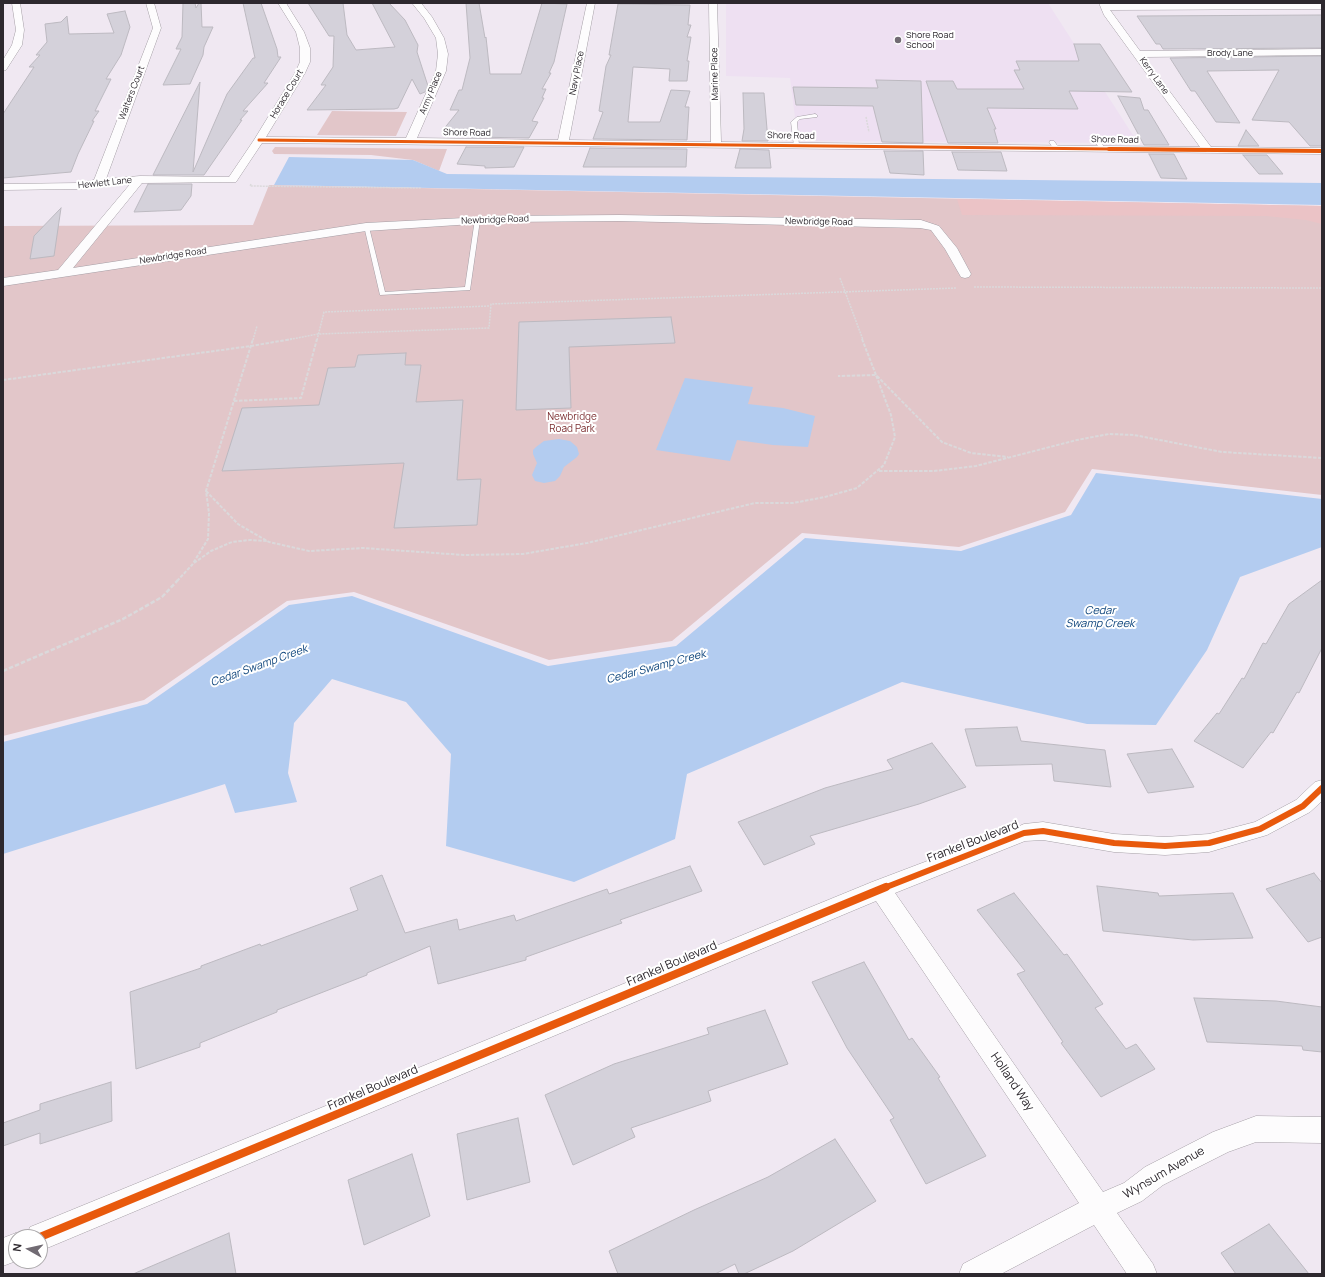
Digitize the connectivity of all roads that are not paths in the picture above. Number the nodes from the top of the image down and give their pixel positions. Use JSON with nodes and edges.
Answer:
{"nodes":[{"id":1,"x":16,"y":3,"type":"edge"},
{"id":2,"x":150,"y":3,"type":"edge"},
{"id":3,"x":282,"y":3,"type":"edge"},
{"id":4,"x":416,"y":3,"type":"edge"},
{"id":5,"x":591,"y":3,"type":"edge"},
{"id":6,"x":713,"y":3,"type":"edge"},
{"id":7,"x":1104,"y":5,"type":"edge"},
{"id":8,"x":1322,"y":6,"type":"edge"},
{"id":9,"x":1322,"y":52,"type":"edge"},
{"id":10,"x":1137,"y":54,"type":"junction"},
{"id":11,"x":3,"y":68,"type":"edge"},
{"id":12,"x":815,"y":116,"type":"dead end"},
{"id":13,"x":259,"y":140,"type":"junction"},
{"id":14,"x":410,"y":142,"type":"junction"},
{"id":15,"x":563,"y":143,"type":"junction"},
{"id":16,"x":716,"y":145,"type":"junction"},
{"id":17,"x":796,"y":145,"type":"junction"},
{"id":18,"x":1206,"y":149,"type":"junction"},
{"id":19,"x":1322,"y":151,"type":"edge"},
{"id":20,"x":140,"y":179,"type":"junction"},
{"id":21,"x":232,"y":180,"type":"joint"},
{"id":22,"x":99,"y":183,"type":"junction"},
{"id":23,"x":3,"y":187,"type":"edge"},
{"id":24,"x":477,"y":220,"type":"junction"},
{"id":25,"x":366,"y":227,"type":"junction"},
{"id":26,"x":62,"y":273,"type":"junction"},
{"id":27,"x":965,"y":274,"type":"dead end"},
{"id":28,"x":3,"y":282,"type":"edge"},
{"id":29,"x":1322,"y":788,"type":"edge"},
{"id":30,"x":880,"y":890,"type":"junction"},
{"id":31,"x":1322,"y":1130,"type":"edge"},
{"id":32,"x":1098,"y":1208,"type":"junction"},
{"id":33,"x":48,"y":1234,"type":"edge"},
{"id":34,"x":973,"y":1274,"type":"edge"},
{"id":35,"x":1143,"y":1274,"type":"edge"}],
"edges":[{"from":1,"to":11,"type":"street"},
{"from":2,"to":22,"type":"street","name":"Walters Court"},
{"from":3,"to":13,"type":"street","name":"Horace Court"},
{"from":4,"to":14,"type":"street","name":"Army Place"},
{"from":5,"to":15,"type":"street","name":"Navy Place"},
{"from":6,"to":16,"type":"street","name":"Marine Place"},
{"from":7,"to":8,"type":"street"},
{"from":7,"to":10,"type":"street","name":"Kerry Lane"},
{"from":9,"to":10,"type":"street","name":"Brody Lane"},
{"from":10,"to":18,"type":"street","name":"Kerry Lane"},
{"from":12,"to":17,"type":"lane"},
{"from":13,"to":14,"type":"street","name":"Shore Road"},
{"from":13,"to":21,"type":"street","name":"Horace Court"},
{"from":14,"to":15,"type":"street","name":"Shore Road"},
{"from":15,"to":16,"type":"street","name":"Shore Road"},
{"from":16,"to":17,"type":"street","name":"Shore Road"},
{"from":17,"to":18,"type":"street","name":"Shore Road"},
{"from":18,"to":19,"type":"street","name":"Shore Road"},
{"from":20,"to":21,"type":"street","name":"Hewlett Lane"},
{"from":20,"to":22,"type":"street","name":"Hewlett Lane"},
{"from":20,"to":26,"type":"street"},
{"from":22,"to":23,"type":"street","name":"Hewlett Lane"},
{"from":24,"to":25,"type":"street","name":"Newbridge Road"},
{"from":24,"to":25,"type":"lane"},
{"from":24,"to":27,"type":"street","name":"Newbridge Road"},
{"from":25,"to":26,"type":"street","name":"Newbridge Road"},
{"from":26,"to":28,"type":"street","name":"Newbridge Road"},
{"from":29,"to":30,"type":"street","name":"Frankel Boulevard"},
{"from":30,"to":32,"type":"street","name":"Holland Way"},
{"from":30,"to":33,"type":"street","name":"Frankel Boulevard"},
{"from":31,"to":32,"type":"street","name":"Wynsum Avenue"},
{"from":32,"to":34,"type":"street","name":"Wynsum Avenue"},
{"from":32,"to":35,"type":"street","name":"Holland Way"}]}
